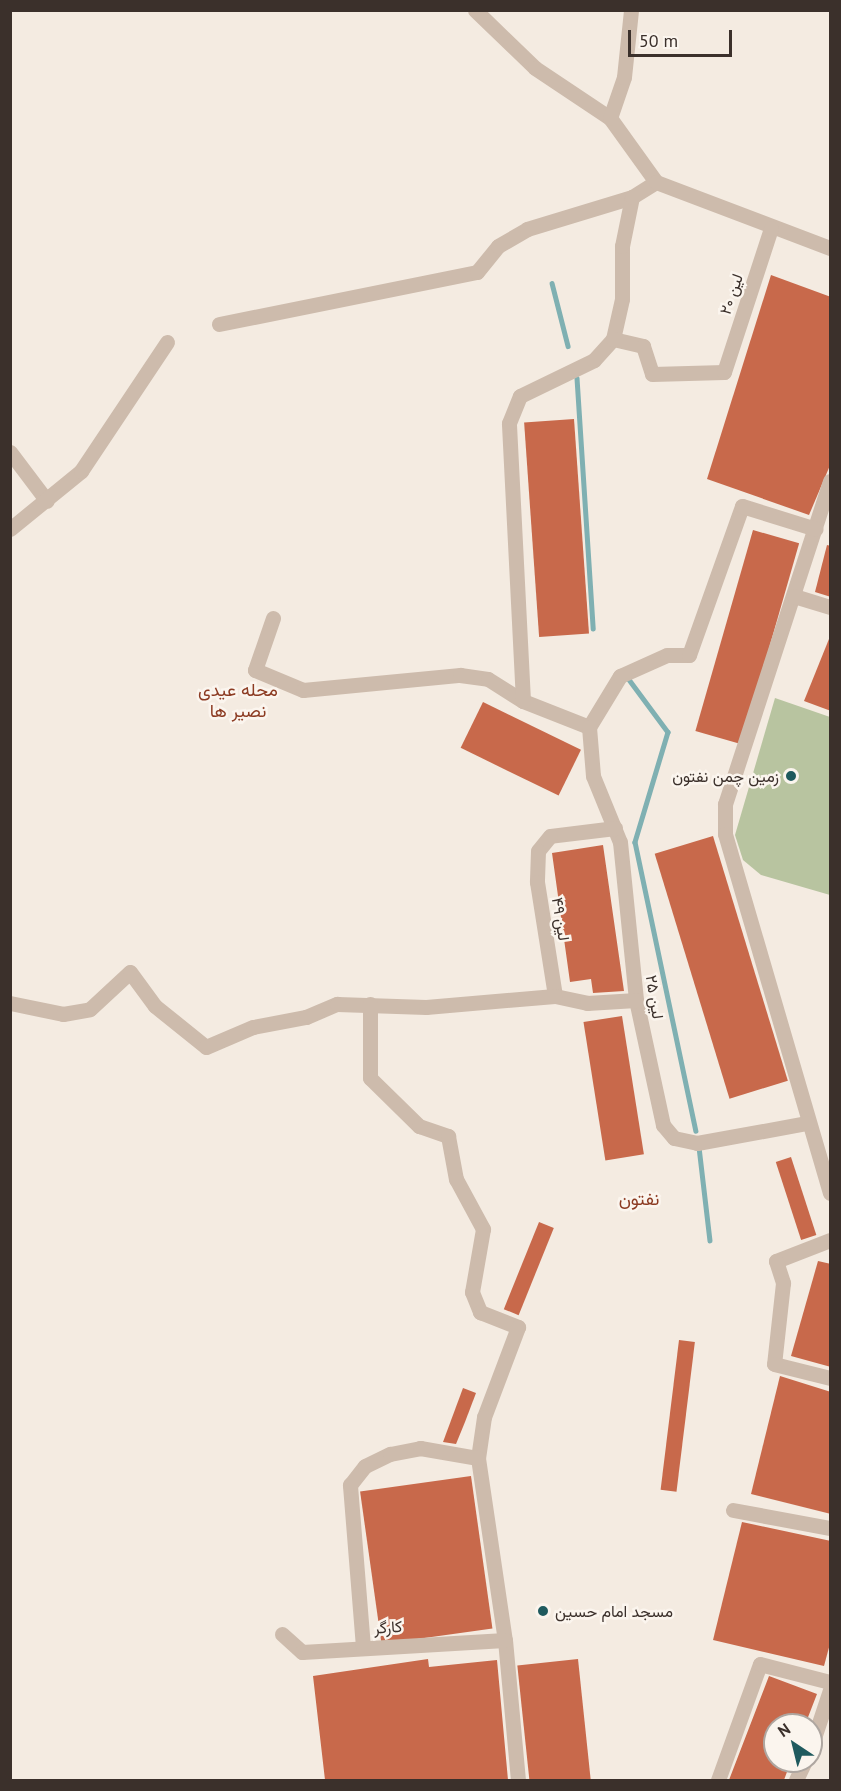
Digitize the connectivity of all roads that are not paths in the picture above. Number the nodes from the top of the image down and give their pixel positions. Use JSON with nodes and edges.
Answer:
{"nodes":[{"id":1,"x":475,"y":10,"type":"edge"},
{"id":2,"x":631,"y":10,"type":"edge"},
{"id":3,"x":610,"y":118,"type":"junction"},
{"id":4,"x":656,"y":182,"type":"junction"},
{"id":5,"x":632,"y":197,"type":"junction"},
{"id":6,"x":771,"y":228,"type":"junction"},
{"id":7,"x":831,"y":248,"type":"edge"},
{"id":8,"x":219,"y":324,"type":"dead end"},
{"id":9,"x":613,"y":339,"type":"junction"},
{"id":10,"x":167,"y":342,"type":"dead end"},
{"id":11,"x":10,"y":452,"type":"edge"},
{"id":12,"x":831,"y":481,"type":"edge"},
{"id":13,"x":46,"y":501,"type":"junction"},
{"id":14,"x":10,"y":529,"type":"edge"},
{"id":15,"x":816,"y":529,"type":"junction"},
{"id":16,"x":794,"y":596,"type":"junction"},
{"id":17,"x":831,"y":607,"type":"edge"},
{"id":18,"x":273,"y":618,"type":"dead end"},
{"id":19,"x":523,"y":701,"type":"junction"},
{"id":20,"x":589,"y":727,"type":"junction"},
{"id":21,"x":615,"y":828,"type":"junction"},
{"id":22,"x":555,"y":996,"type":"junction"},
{"id":23,"x":636,"y":1000,"type":"junction"},
{"id":24,"x":10,"y":1003,"type":"edge"},
{"id":25,"x":370,"y":1004,"type":"junction"},
{"id":26,"x":807,"y":1123,"type":"junction"},
{"id":27,"x":831,"y":1193,"type":"edge"},
{"id":28,"x":831,"y":1240,"type":"edge"},
{"id":29,"x":831,"y":1378,"type":"edge"},
{"id":30,"x":478,"y":1458,"type":"junction"},
{"id":31,"x":733,"y":1510,"type":"dead end"},
{"id":32,"x":831,"y":1528,"type":"edge"},
{"id":33,"x":282,"y":1634,"type":"dead end"},
{"id":34,"x":505,"y":1640,"type":"junction"},
{"id":35,"x":363,"y":1647,"type":"junction"},
{"id":36,"x":831,"y":1682,"type":"edge"},
{"id":37,"x":831,"y":1690,"type":"edge"},
{"id":38,"x":823,"y":1713,"type":"edge"},
{"id":39,"x":518,"y":1780,"type":"edge"},
{"id":40,"x":717,"y":1780,"type":"edge"}],
"edges":[{"from":1,"to":3,"type":"street"},
{"from":2,"to":3,"type":"street"},
{"from":3,"to":4,"type":"street"},
{"from":4,"to":5,"type":"street"},
{"from":4,"to":6,"type":"street"},
{"from":5,"to":8,"type":"street"},
{"from":5,"to":9,"type":"street"},
{"from":6,"to":7,"type":"street"},
{"from":6,"to":9,"type":"street","name":"لین ۲۰"},
{"from":9,"to":19,"type":"street"},
{"from":10,"to":13,"type":"street"},
{"from":11,"to":13,"type":"street"},
{"from":12,"to":15,"type":"street"},
{"from":13,"to":14,"type":"street"},
{"from":15,"to":16,"type":"street"},
{"from":15,"to":20,"type":"street"},
{"from":16,"to":17,"type":"street"},
{"from":16,"to":26,"type":"street"},
{"from":18,"to":19,"type":"street"},
{"from":19,"to":20,"type":"street"},
{"from":20,"to":21,"type":"street","name":"لین ۲۵"},
{"from":21,"to":22,"type":"street","name":"لین ۴۹"},
{"from":21,"to":23,"type":"street","name":"لین ۲۵"},
{"from":22,"to":23,"type":"street"},
{"from":22,"to":25,"type":"street"},
{"from":23,"to":26,"type":"street","name":"لین ۲۵"},
{"from":24,"to":25,"type":"street"},
{"from":25,"to":30,"type":"street"},
{"from":26,"to":27,"type":"street"},
{"from":28,"to":29,"type":"street"},
{"from":30,"to":34,"type":"street"},
{"from":30,"to":35,"type":"street"},
{"from":31,"to":32,"type":"street"},
{"from":33,"to":35,"type":"street","name":"کارگر"},
{"from":34,"to":35,"type":"street","name":"کارگر"},
{"from":34,"to":39,"type":"street"},
{"from":36,"to":40,"type":"street"},
{"from":37,"to":38,"type":"street"}]}
